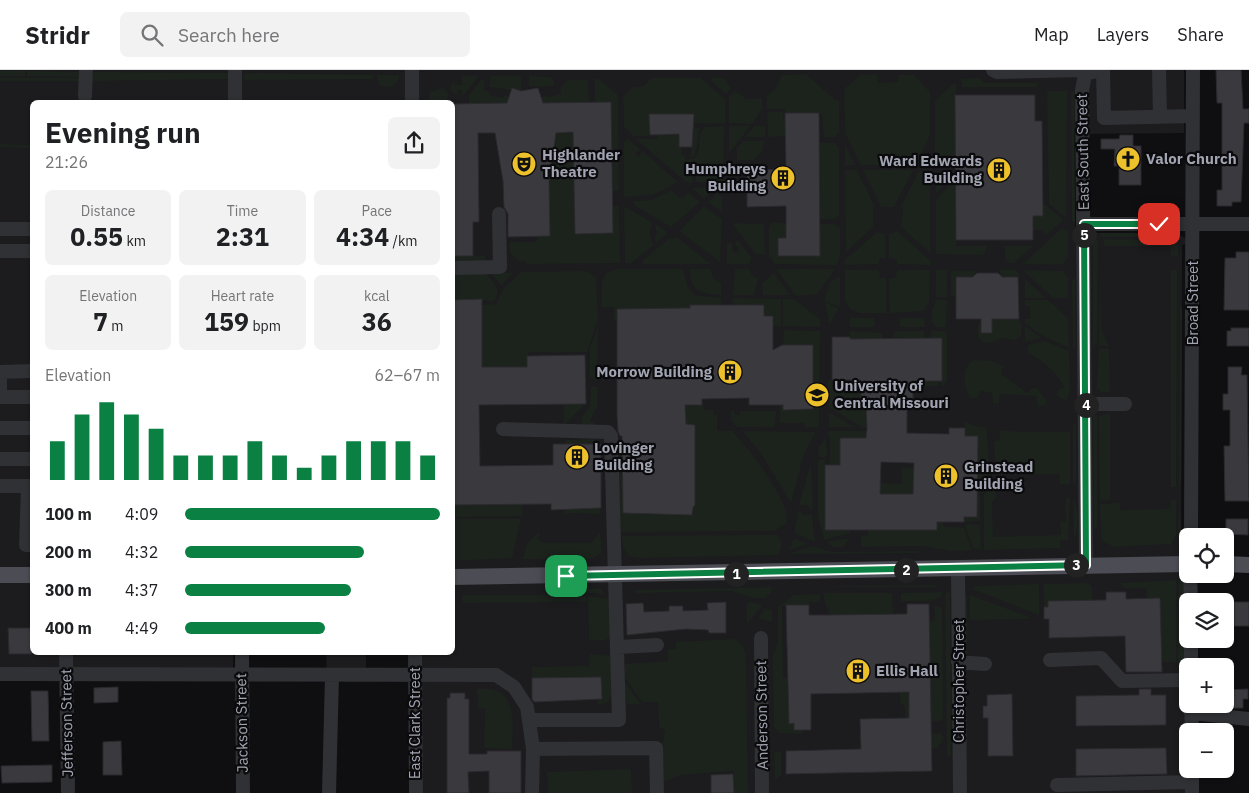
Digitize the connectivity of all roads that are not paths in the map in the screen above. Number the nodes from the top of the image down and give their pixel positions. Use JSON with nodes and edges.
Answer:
{"nodes":[{"id":1,"x":86,"y":70,"type":"edge"},
{"id":2,"x":235,"y":70,"type":"edge"},
{"id":3,"x":412,"y":70,"type":"edge"},
{"id":4,"x":992,"y":70,"type":"edge"},
{"id":5,"x":1086,"y":70,"type":"edge"},
{"id":6,"x":1159,"y":70,"type":"edge"},
{"id":7,"x":1193,"y":70,"type":"edge"},
{"id":8,"x":1103,"y":72,"type":"edge"},
{"id":9,"x":85,"y":96,"type":"dead end"},
{"id":10,"x":234,"y":100,"type":"edge"},
{"id":11,"x":412,"y":100,"type":"edge"},
{"id":12,"x":1193,"y":116,"type":"junction"},
{"id":13,"x":1160,"y":117,"type":"junction"},
{"id":14,"x":499,"y":214,"type":"dead end"},
{"id":15,"x":1084,"y":224,"type":"junction"},
{"id":16,"x":1194,"y":224,"type":"junction"},
{"id":17,"x":1249,"y":224,"type":"edge"},
{"id":18,"x":0,"y":228,"type":"edge"},
{"id":19,"x":30,"y":229,"type":"edge"},
{"id":20,"x":30,"y":251,"type":"edge"},
{"id":21,"x":0,"y":252,"type":"edge"},
{"id":22,"x":455,"y":268,"type":"edge"},
{"id":23,"x":30,"y":371,"type":"edge"},
{"id":24,"x":0,"y":372,"type":"edge"},
{"id":25,"x":0,"y":397,"type":"edge"},
{"id":26,"x":30,"y":397,"type":"edge"},
{"id":27,"x":1086,"y":404,"type":"junction"},
{"id":28,"x":1125,"y":404,"type":"dead end"},
{"id":29,"x":0,"y":428,"type":"edge"},
{"id":30,"x":30,"y":428,"type":"edge"},
{"id":31,"x":503,"y":429,"type":"dead end"},
{"id":32,"x":0,"y":459,"type":"edge"},
{"id":33,"x":30,"y":459,"type":"edge"},
{"id":34,"x":0,"y":486,"type":"edge"},
{"id":35,"x":30,"y":486,"type":"edge"},
{"id":36,"x":1191,"y":528,"type":"edge"},
{"id":37,"x":30,"y":545,"type":"edge"},
{"id":38,"x":1179,"y":564,"type":"edge"},
{"id":39,"x":1234,"y":564,"type":"edge"},
{"id":40,"x":1249,"y":564,"type":"edge"},
{"id":41,"x":1086,"y":565,"type":"junction"},
{"id":42,"x":958,"y":569,"type":"junction"},
{"id":43,"x":0,"y":575,"type":"edge"},
{"id":44,"x":30,"y":575,"type":"edge"},
{"id":45,"x":614,"y":576,"type":"junction"},
{"id":46,"x":455,"y":577,"type":"edge"},
{"id":47,"x":761,"y":638,"type":"dead end"},
{"id":48,"x":657,"y":645,"type":"dead end"},
{"id":49,"x":618,"y":646,"type":"junction"},
{"id":50,"x":66,"y":655,"type":"edge"},
{"id":51,"x":242,"y":655,"type":"edge"},
{"id":52,"x":415,"y":655,"type":"edge"},
{"id":53,"x":1050,"y":660,"type":"dead end"},
{"id":54,"x":958,"y":662,"type":"junction"},
{"id":55,"x":984,"y":664,"type":"dead end"},
{"id":56,"x":0,"y":674,"type":"edge"},
{"id":57,"x":66,"y":674,"type":"junction"},
{"id":58,"x":242,"y":676,"type":"junction"},
{"id":59,"x":332,"y":676,"type":"junction"},
{"id":60,"x":415,"y":676,"type":"junction"},
{"id":61,"x":1179,"y":680,"type":"edge"},
{"id":62,"x":1217,"y":713,"type":"edge"},
{"id":63,"x":1249,"y":719,"type":"edge"},
{"id":64,"x":530,"y":720,"type":"junction"},
{"id":65,"x":533,"y":749,"type":"junction"},
{"id":66,"x":1192,"y":781,"type":"edge"},
{"id":67,"x":1057,"y":785,"type":"dead end"},
{"id":68,"x":68,"y":793,"type":"edge"},
{"id":69,"x":243,"y":793,"type":"edge"},
{"id":70,"x":329,"y":793,"type":"edge"},
{"id":71,"x":416,"y":793,"type":"edge"},
{"id":72,"x":532,"y":793,"type":"edge"},
{"id":73,"x":657,"y":793,"type":"edge"},
{"id":74,"x":762,"y":793,"type":"edge"},
{"id":75,"x":960,"y":793,"type":"edge"}],
"edges":[{"from":1,"to":9,"type":"street"},
{"from":2,"to":10,"type":"street"},
{"from":3,"to":11,"type":"street"},
{"from":4,"to":5,"type":"street"},
{"from":5,"to":8,"type":"street"},
{"from":5,"to":15,"type":"street","name":"East South Street"},
{"from":6,"to":13,"type":"street"},
{"from":7,"to":12,"type":"street","name":"Broad Street"},
{"from":8,"to":13,"type":"street"},
{"from":12,"to":13,"type":"street"},
{"from":12,"to":16,"type":"street","name":"Broad Street"},
{"from":14,"to":22,"type":"street"},
{"from":15,"to":16,"type":"street"},
{"from":15,"to":27,"type":"street","name":"East South Street"},
{"from":16,"to":17,"type":"street"},
{"from":16,"to":36,"type":"street","name":"Broad Street"},
{"from":18,"to":19,"type":"street"},
{"from":20,"to":21,"type":"street"},
{"from":23,"to":24,"type":"street"},
{"from":24,"to":25,"type":"street"},
{"from":25,"to":26,"type":"street"},
{"from":27,"to":28,"type":"street"},
{"from":27,"to":41,"type":"street","name":"East South Street"},
{"from":29,"to":30,"type":"street"},
{"from":31,"to":45,"type":"street"},
{"from":32,"to":33,"type":"street"},
{"from":34,"to":35,"type":"street"},
{"from":35,"to":37,"type":"street"},
{"from":38,"to":41,"type":"main road"},
{"from":39,"to":40,"type":"main road"},
{"from":41,"to":42,"type":"main road"},
{"from":42,"to":45,"type":"main road"},
{"from":42,"to":54,"type":"street","name":"Christopher Street"},
{"from":43,"to":44,"type":"main road"},
{"from":45,"to":46,"type":"main road"},
{"from":45,"to":49,"type":"street"},
{"from":47,"to":74,"type":"street","name":"Anderson Street"},
{"from":48,"to":49,"type":"street"},
{"from":49,"to":64,"type":"street"},
{"from":50,"to":57,"type":"street","name":"Jefferson Street"},
{"from":51,"to":58,"type":"street","name":"Jackson Street"},
{"from":52,"to":60,"type":"street","name":"East Clark Street"},
{"from":53,"to":61,"type":"street"},
{"from":54,"to":55,"type":"street"},
{"from":54,"to":75,"type":"street","name":"Christopher Street"},
{"from":56,"to":57,"type":"street"},
{"from":57,"to":58,"type":"street"},
{"from":57,"to":68,"type":"street","name":"Jefferson Street"},
{"from":58,"to":59,"type":"street"},
{"from":58,"to":69,"type":"street","name":"Jackson Street"},
{"from":59,"to":60,"type":"street"},
{"from":59,"to":70,"type":"street"},
{"from":60,"to":64,"type":"street"},
{"from":60,"to":71,"type":"street","name":"East Clark Street"},
{"from":62,"to":63,"type":"street"},
{"from":64,"to":65,"type":"street"},
{"from":65,"to":72,"type":"street"},
{"from":65,"to":73,"type":"street"},
{"from":66,"to":67,"type":"street"}]}
